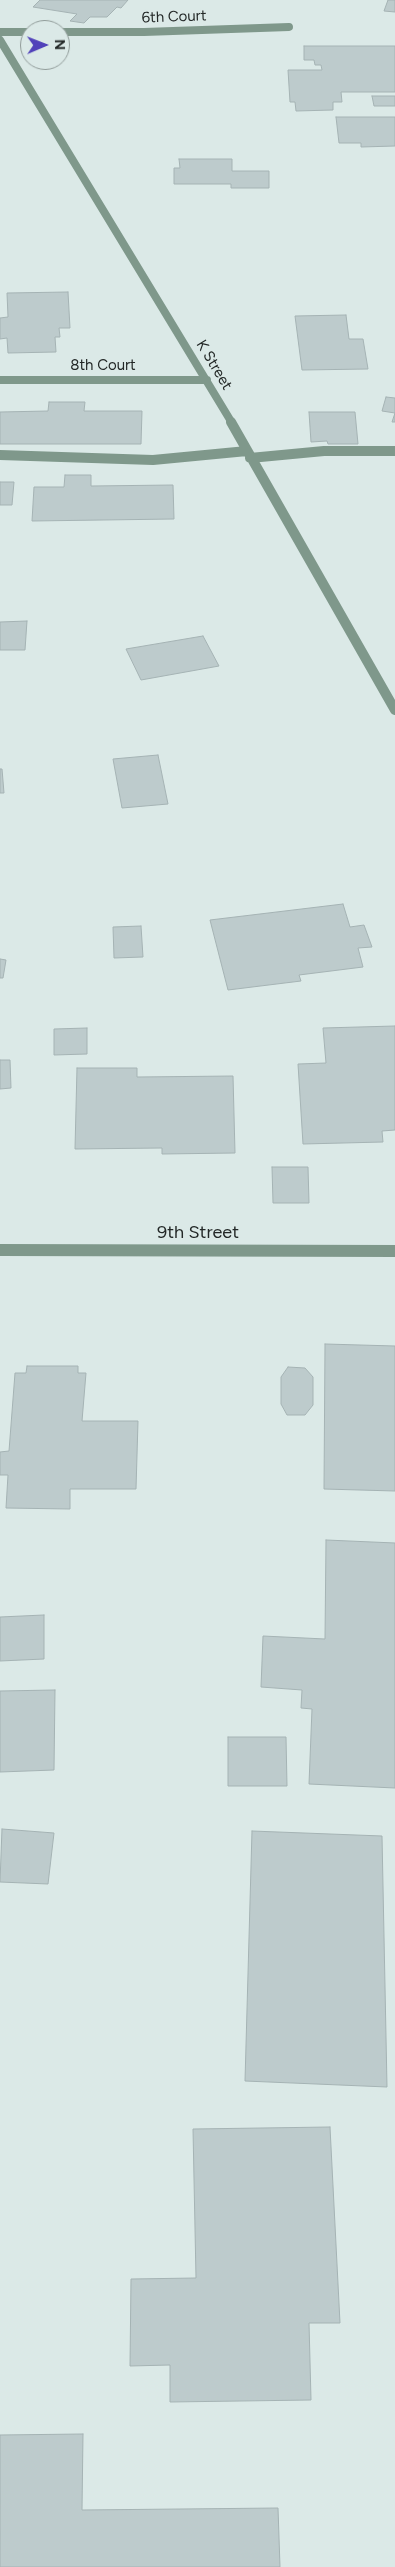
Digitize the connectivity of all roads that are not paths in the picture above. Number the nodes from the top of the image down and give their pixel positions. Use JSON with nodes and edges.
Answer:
{"nodes":[{"id":1,"x":289,"y":27,"type":"dead end"},
{"id":2,"x":0,"y":32,"type":"edge"},
{"id":3,"x":20,"y":32,"type":"edge"},
{"id":4,"x":70,"y":32,"type":"edge"},
{"id":5,"x":0,"y":40,"type":"edge"},
{"id":6,"x":0,"y":380,"type":"edge"},
{"id":7,"x":207,"y":380,"type":"junction"},
{"id":8,"x":395,"y":451,"type":"edge"},
{"id":9,"x":248,"y":454,"type":"junction"},
{"id":10,"x":0,"y":455,"type":"edge"},
{"id":11,"x":395,"y":710,"type":"edge"},
{"id":12,"x":0,"y":1250,"type":"edge"},
{"id":13,"x":395,"y":1251,"type":"edge"}],
"edges":[{"from":1,"to":4,"type":"street","name":"6th Court"},
{"from":2,"to":3,"type":"street"},
{"from":5,"to":7,"type":"street","name":"K Street"},
{"from":6,"to":7,"type":"street","name":"8th Court"},
{"from":7,"to":9,"type":"street","name":"K Street"},
{"from":8,"to":9,"type":"street"},
{"from":9,"to":10,"type":"street"},
{"from":9,"to":11,"type":"street","name":"K Street"},
{"from":12,"to":13,"type":"street","name":"9th Street"}]}
